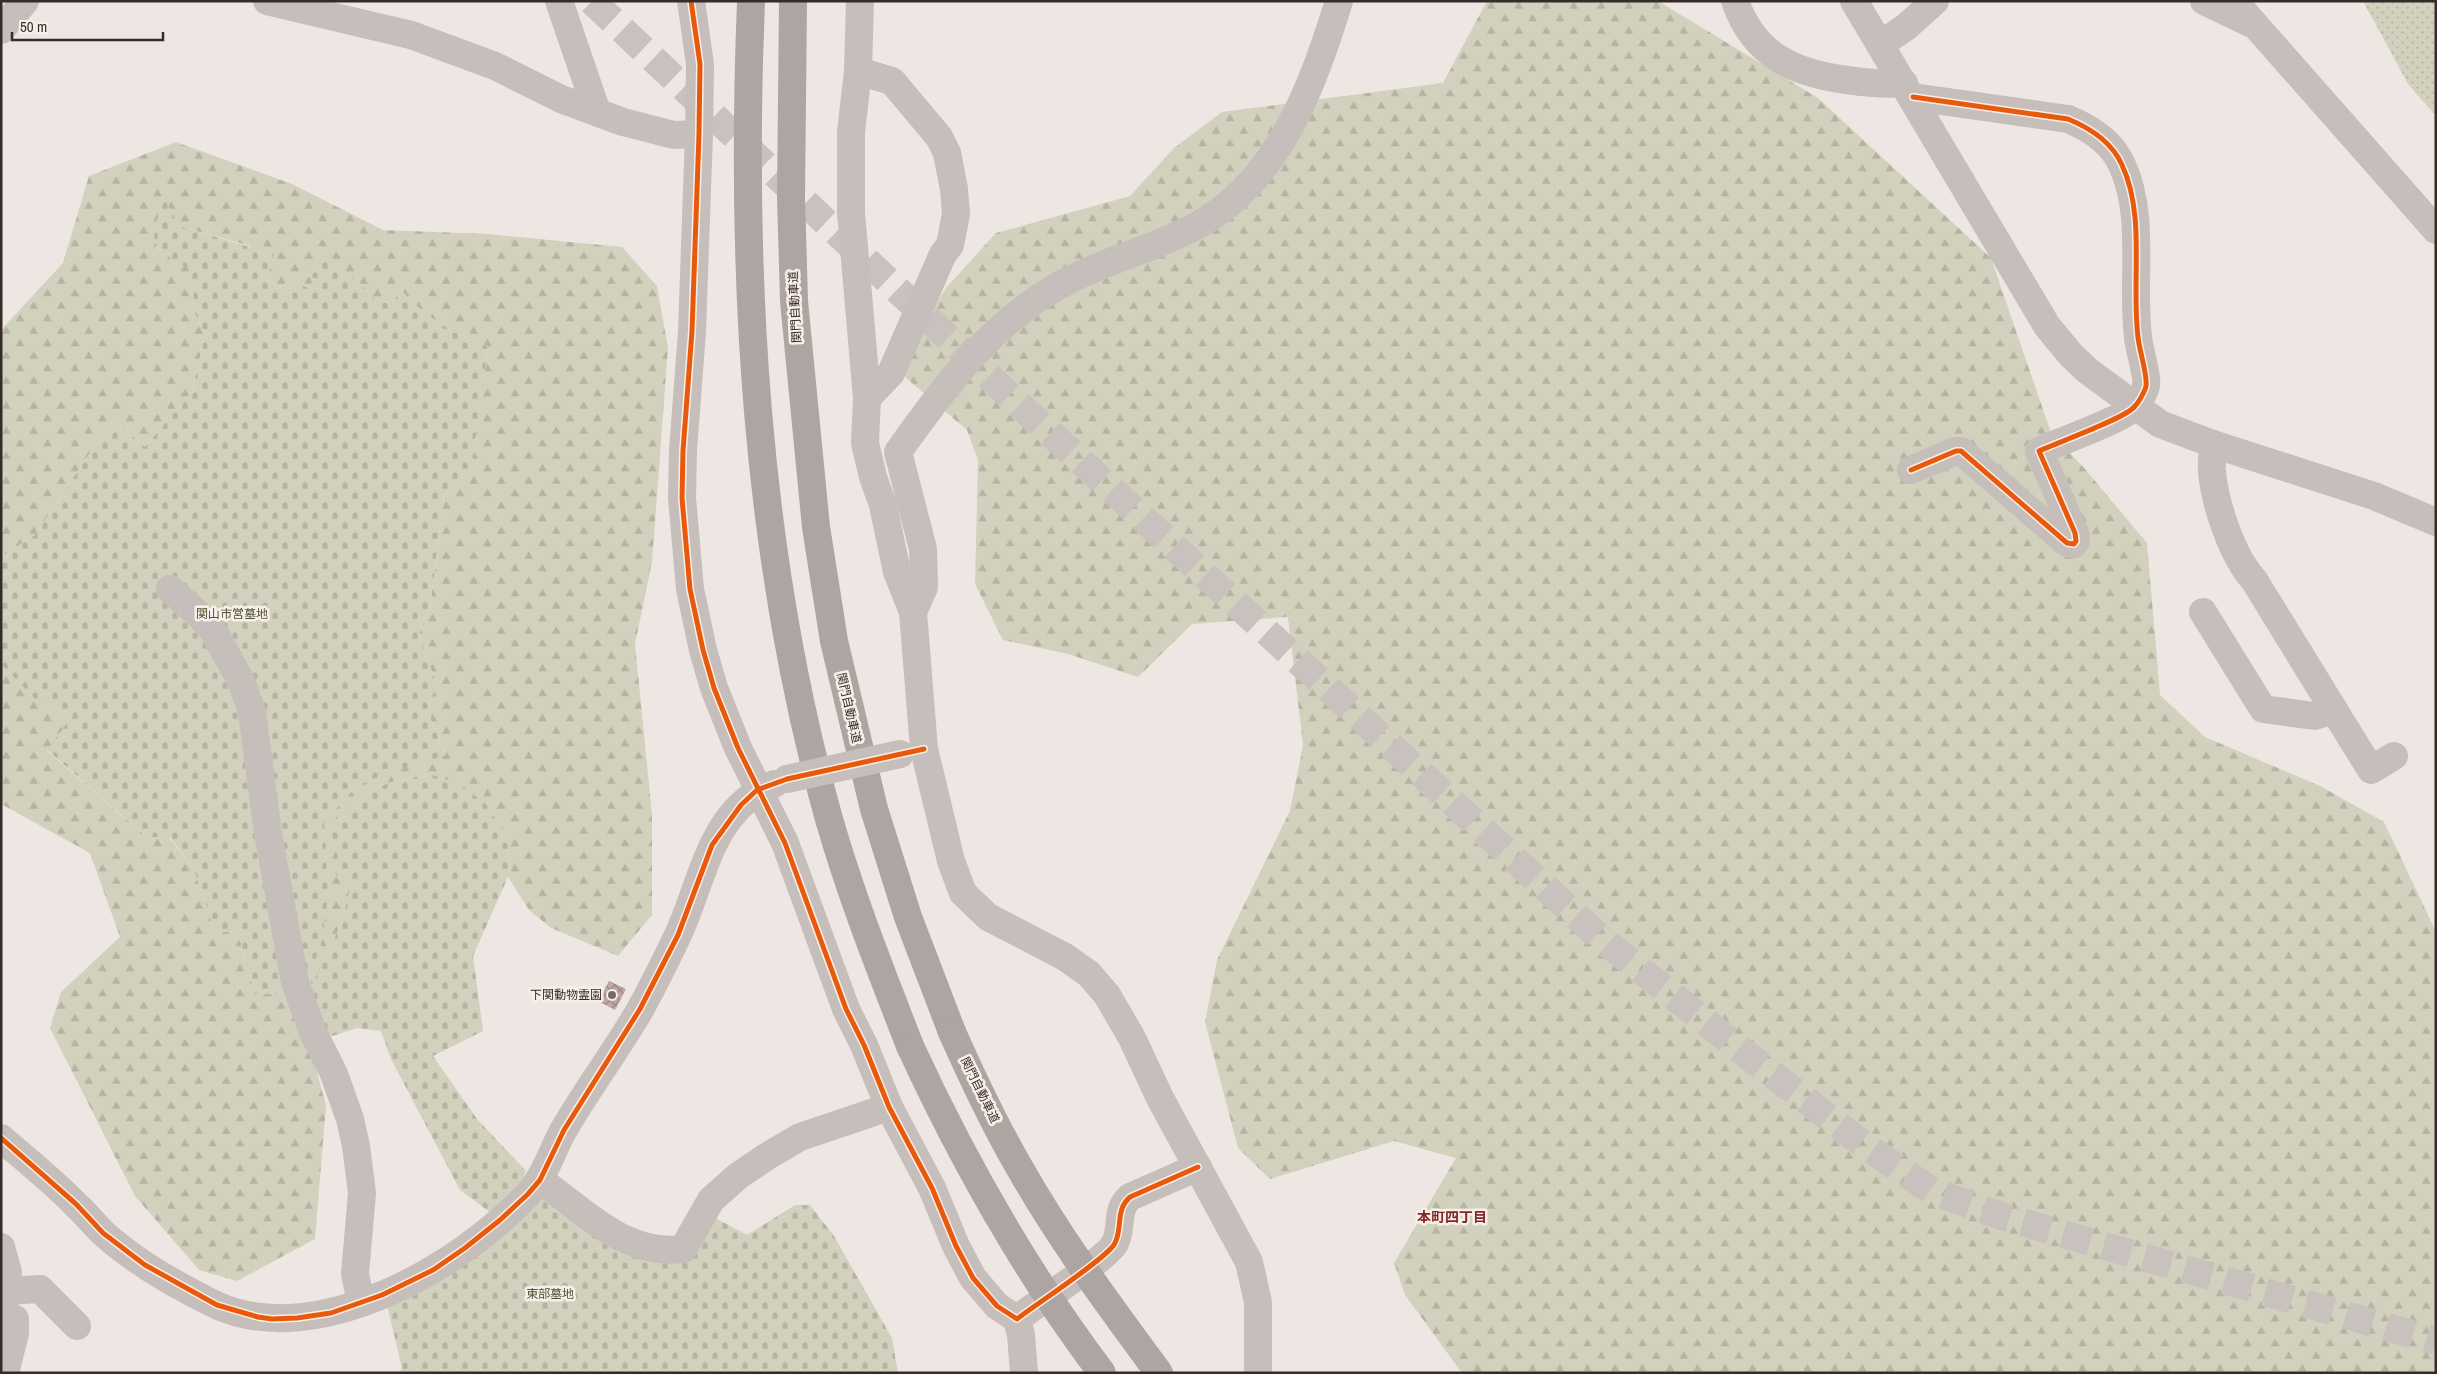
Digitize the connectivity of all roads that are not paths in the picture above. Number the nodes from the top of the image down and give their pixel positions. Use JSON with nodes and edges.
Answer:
{"nodes":[{"id":1,"x":25,"y":1,"type":"edge"},
{"id":2,"x":267,"y":1,"type":"edge"},
{"id":3,"x":559,"y":1,"type":"edge"},
{"id":4,"x":691,"y":1,"type":"edge"},
{"id":5,"x":751,"y":1,"type":"edge"},
{"id":6,"x":793,"y":1,"type":"edge"},
{"id":7,"x":860,"y":1,"type":"edge"},
{"id":8,"x":1339,"y":1,"type":"edge"},
{"id":9,"x":1735,"y":1,"type":"edge"},
{"id":10,"x":1854,"y":1,"type":"edge"},
{"id":11,"x":1935,"y":1,"type":"edge"},
{"id":12,"x":2204,"y":1,"type":"edge"},
{"id":13,"x":2234,"y":1,"type":"edge"},
{"id":14,"x":2254,"y":24,"type":"junction"},
{"id":15,"x":1,"y":30,"type":"edge"},
{"id":16,"x":1880,"y":45,"type":"junction"},
{"id":17,"x":858,"y":71,"type":"junction"},
{"id":18,"x":1909,"y":90,"type":"junction"},
{"id":19,"x":597,"y":112,"type":"junction"},
{"id":20,"x":699,"y":134,"type":"junction"},
{"id":21,"x":2436,"y":230,"type":"edge"},
{"id":22,"x":867,"y":398,"type":"junction"},
{"id":23,"x":2135,"y":408,"type":"junction"},
{"id":24,"x":2213,"y":444,"type":"junction"},
{"id":25,"x":1911,"y":470,"type":"dead end"},
{"id":26,"x":2436,"y":522,"type":"edge"},
{"id":27,"x":170,"y":589,"type":"dead end"},
{"id":28,"x":913,"y":612,"type":"junction"},
{"id":29,"x":2203,"y":612,"type":"dead end"},
{"id":30,"x":2334,"y":710,"type":"junction"},
{"id":31,"x":912,"y":751,"type":"junction"},
{"id":32,"x":2394,"y":756,"type":"dead end"},
{"id":33,"x":757,"y":790,"type":"junction"},
{"id":34,"x":889,"y":1107,"type":"junction"},
{"id":35,"x":1,"y":1138,"type":"edge"},
{"id":36,"x":1198,"y":1166,"type":"junction"},
{"id":37,"x":540,"y":1180,"type":"junction"},
{"id":38,"x":1,"y":1247,"type":"edge"},
{"id":39,"x":6,"y":1291,"type":"junction"},
{"id":40,"x":361,"y":1303,"type":"junction"},
{"id":41,"x":1017,"y":1319,"type":"junction"},
{"id":42,"x":77,"y":1326,"type":"dead end"},
{"id":43,"x":5,"y":1373,"type":"edge"},
{"id":44,"x":1024,"y":1373,"type":"edge"},
{"id":45,"x":1102,"y":1373,"type":"edge"},
{"id":46,"x":1159,"y":1373,"type":"edge"},
{"id":47,"x":1258,"y":1373,"type":"edge"}],
"edges":[{"from":1,"to":15,"type":"street"},
{"from":2,"to":19,"type":"street"},
{"from":3,"to":19,"type":"street"},
{"from":4,"to":20,"type":"street"},
{"from":5,"to":45,"type":"highway","bridge":true},
{"from":6,"to":46,"type":"highway","name":"関門自動車道","bridge":true},
{"from":7,"to":17,"type":"street"},
{"from":8,"to":28,"type":"street"},
{"from":9,"to":18,"type":"street"},
{"from":10,"to":16,"type":"street"},
{"from":11,"to":16,"type":"street"},
{"from":12,"to":14,"type":"street"},
{"from":13,"to":14,"type":"street"},
{"from":14,"to":21,"type":"street"},
{"from":16,"to":18,"type":"street"},
{"from":17,"to":22,"type":"street"},
{"from":17,"to":22,"type":"street"},
{"from":18,"to":23,"type":"street"},
{"from":18,"to":23,"type":"street"},
{"from":19,"to":20,"type":"street"},
{"from":20,"to":33,"type":"street"},
{"from":22,"to":28,"type":"street"},
{"from":23,"to":24,"type":"street"},
{"from":23,"to":25,"type":"street"},
{"from":24,"to":26,"type":"street"},
{"from":24,"to":30,"type":"street"},
{"from":27,"to":40,"type":"street"},
{"from":28,"to":31,"type":"street"},
{"from":29,"to":30,"type":"street"},
{"from":30,"to":32,"type":"street"},
{"from":31,"to":33,"type":"street","bridge":true},
{"from":31,"to":36,"type":"street"},
{"from":33,"to":34,"type":"street"},
{"from":33,"to":37,"type":"street"},
{"from":34,"to":37,"type":"street"},
{"from":34,"to":41,"type":"street"},
{"from":35,"to":40,"type":"street"},
{"from":36,"to":41,"type":"street"},
{"from":36,"to":47,"type":"street"},
{"from":37,"to":40,"type":"street"},
{"from":38,"to":39,"type":"street"},
{"from":39,"to":42,"type":"street"},
{"from":39,"to":43,"type":"street"},
{"from":41,"to":44,"type":"street"}]}
